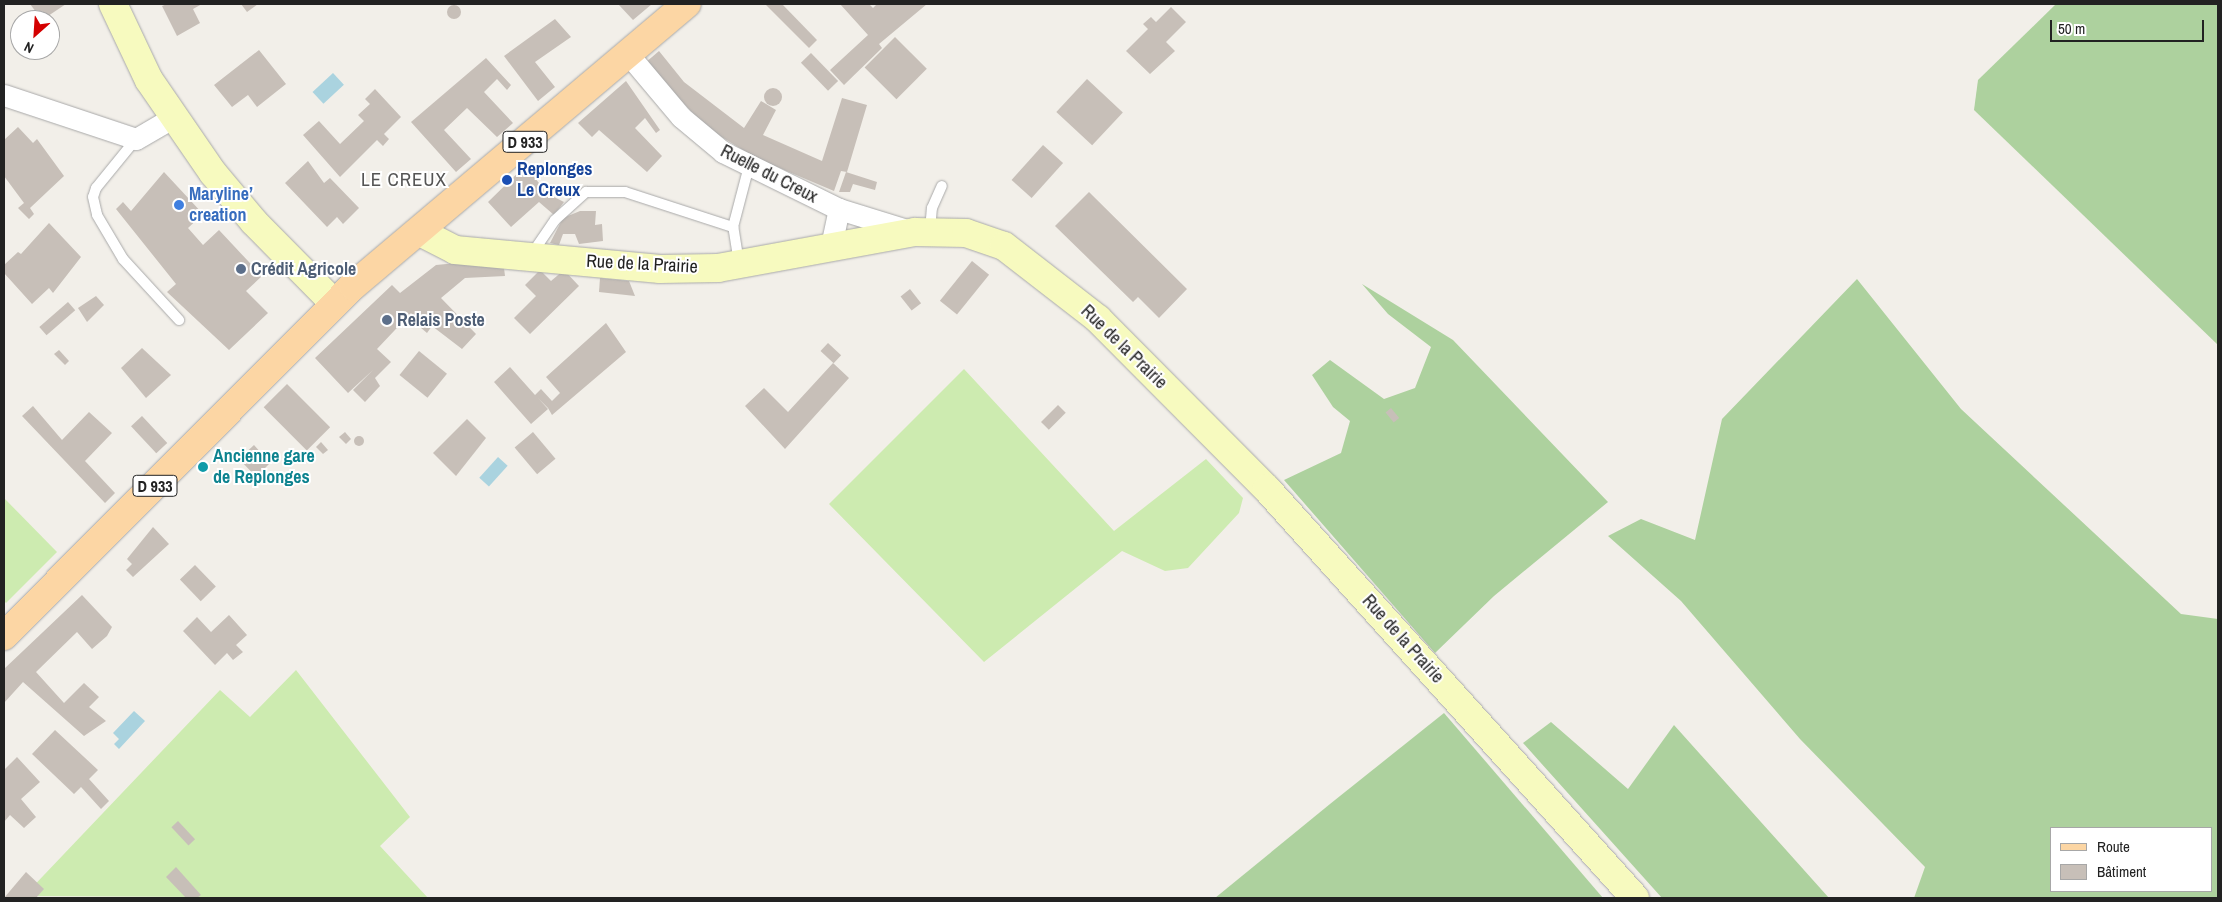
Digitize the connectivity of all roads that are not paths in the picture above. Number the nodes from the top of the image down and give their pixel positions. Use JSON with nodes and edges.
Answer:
{"nodes":[{"id":1,"x":113,"y":4,"type":"edge"},
{"id":2,"x":687,"y":4,"type":"edge"},
{"id":3,"x":628,"y":54,"type":"junction"},
{"id":4,"x":4,"y":95,"type":"edge"},
{"id":5,"x":172,"y":118,"type":"junction"},
{"id":6,"x":136,"y":139,"type":"junction"},
{"id":7,"x":750,"y":166,"type":"junction"},
{"id":8,"x":942,"y":186,"type":"dead end"},
{"id":9,"x":839,"y":209,"type":"junction"},
{"id":10,"x":733,"y":227,"type":"junction"},
{"id":11,"x":923,"y":231,"type":"junction"},
{"id":12,"x":420,"y":232,"type":"junction"},
{"id":13,"x":831,"y":246,"type":"junction"},
{"id":14,"x":530,"y":256,"type":"junction"},
{"id":15,"x":740,"y":264,"type":"junction"},
{"id":16,"x":334,"y":303,"type":"junction"},
{"id":17,"x":179,"y":320,"type":"dead end"},
{"id":18,"x":4,"y":636,"type":"edge"},
{"id":19,"x":1635,"y":898,"type":"edge"}],
"edges":[{"from":1,"to":5,"type":"street"},
{"from":2,"to":3,"type":"main road","number":"D 933"},
{"from":3,"to":7,"type":"street","name":"Ruelle du Creux"},
{"from":3,"to":12,"type":"main road","number":"D 933"},
{"from":4,"to":6,"type":"street"},
{"from":5,"to":6,"type":"street"},
{"from":5,"to":16,"type":"street"},
{"from":6,"to":17,"type":"lane"},
{"from":7,"to":9,"type":"street","name":"Ruelle du Creux"},
{"from":7,"to":10,"type":"lane"},
{"from":8,"to":11,"type":"lane"},
{"from":9,"to":11,"type":"street","name":"Ruelle du Creux"},
{"from":9,"to":13,"type":"street"},
{"from":10,"to":14,"type":"lane"},
{"from":10,"to":15,"type":"lane"},
{"from":11,"to":13,"type":"street","name":"Rue de la Prairie"},
{"from":11,"to":19,"type":"street","name":"Rue de la Prairie"},
{"from":12,"to":14,"type":"street","name":"Rue de la Prairie"},
{"from":12,"to":16,"type":"main road","number":"D 933"},
{"from":13,"to":15,"type":"street","name":"Rue de la Prairie"},
{"from":14,"to":15,"type":"street","name":"Rue de la Prairie"},
{"from":16,"to":18,"type":"main road","number":"D 933"}]}
